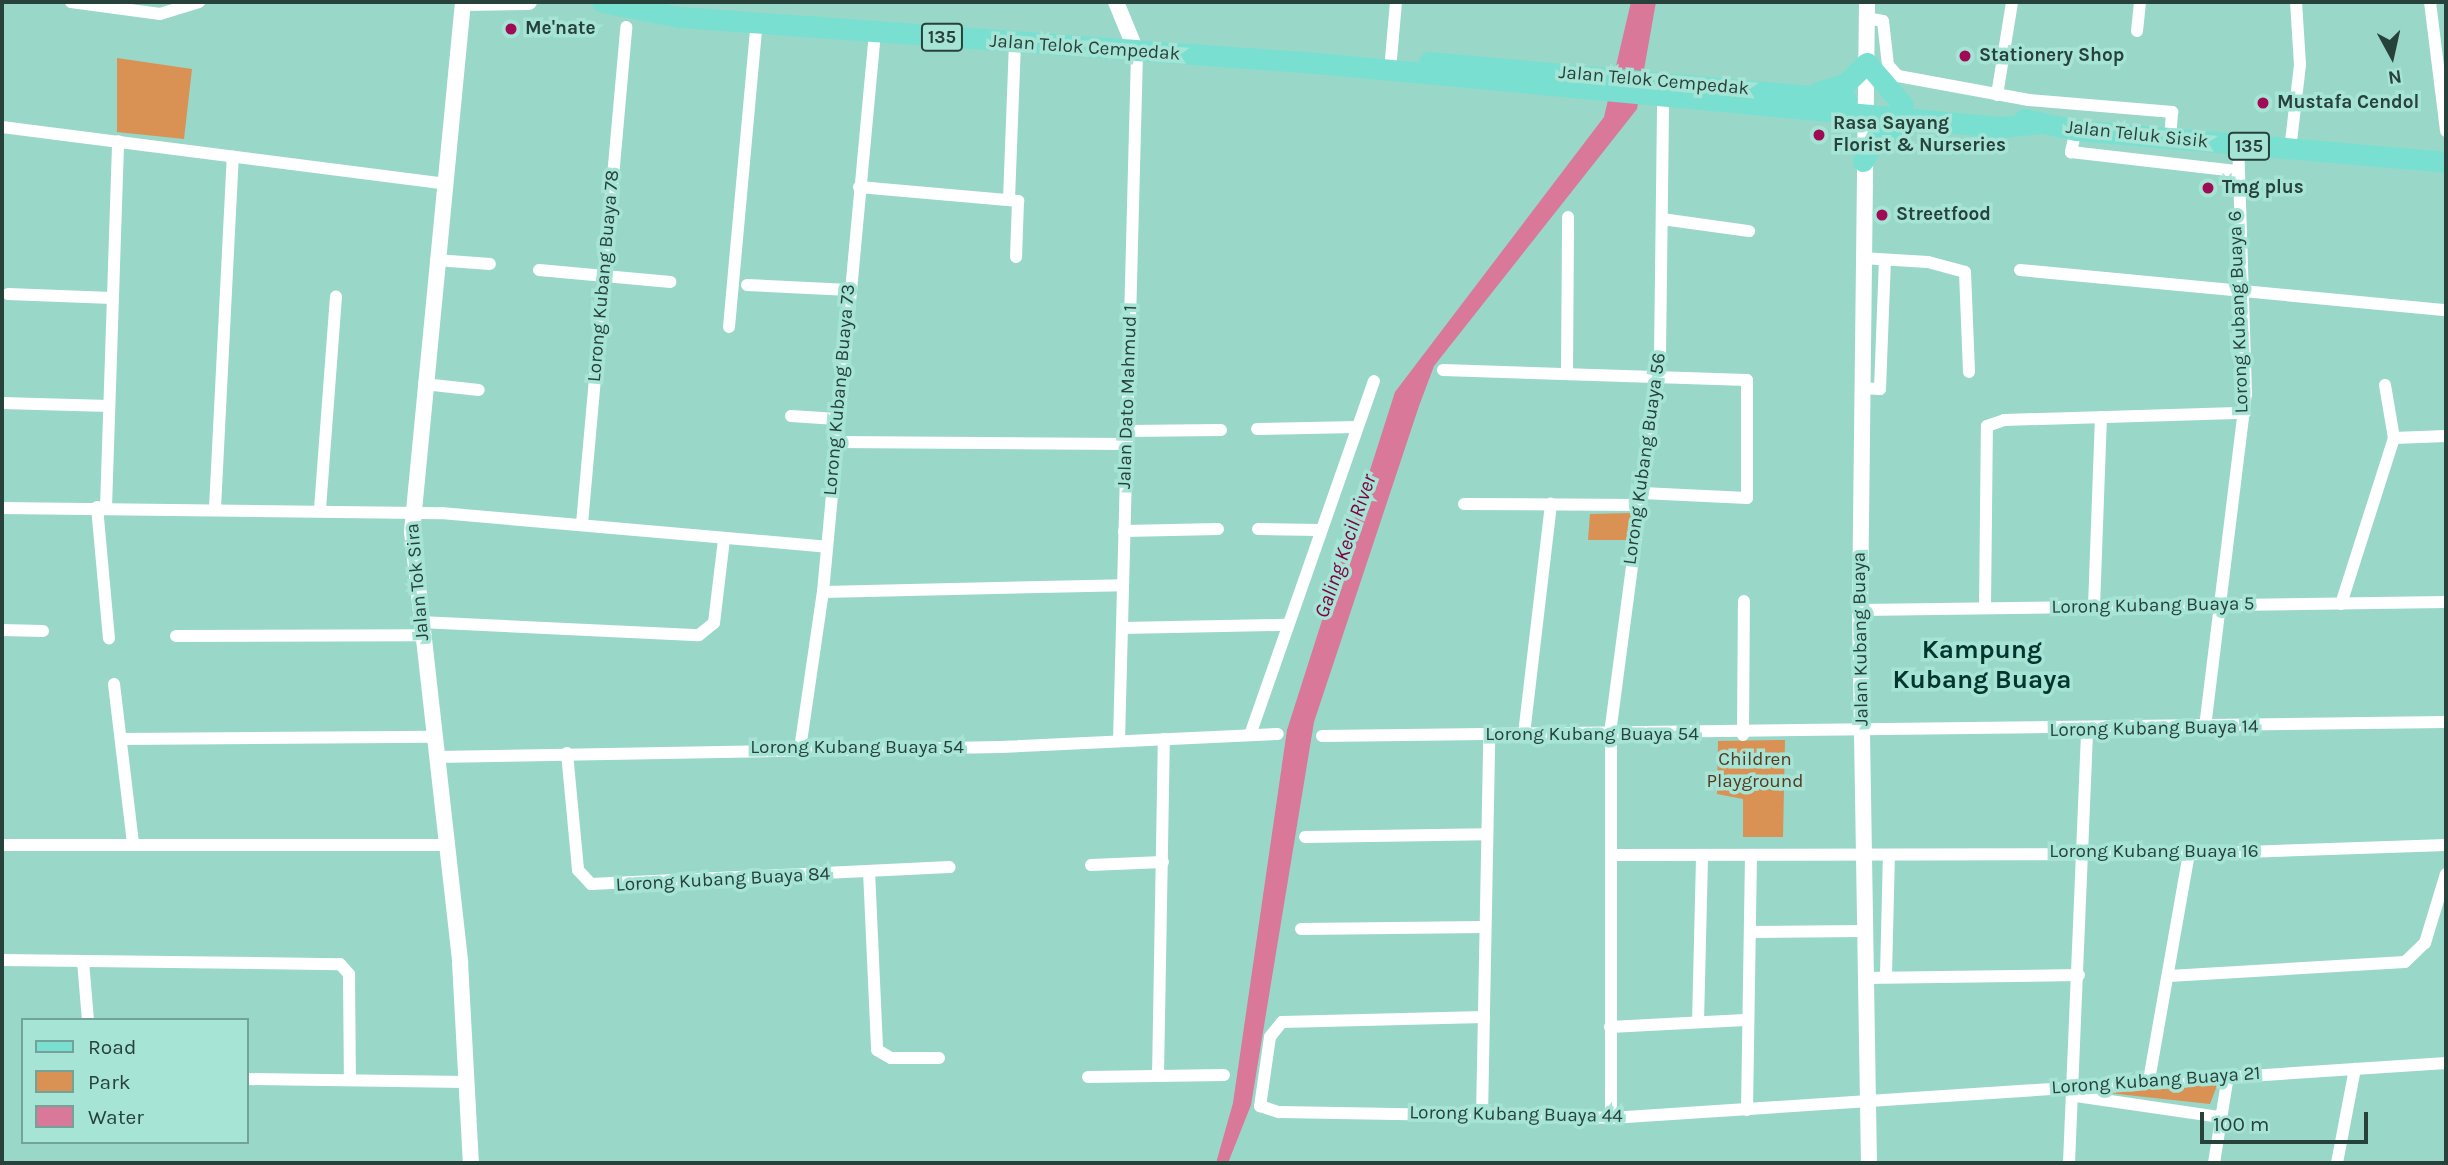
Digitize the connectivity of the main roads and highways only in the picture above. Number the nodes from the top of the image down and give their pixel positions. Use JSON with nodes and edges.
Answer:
{"nodes":[{"id":1,"x":602,"y":2,"type":"edge"},
{"id":2,"x":1317,"y":63,"type":"junction"},
{"id":3,"x":1604,"y":83,"type":"junction"},
{"id":4,"x":1651,"y":91,"type":"junction"},
{"id":5,"x":1805,"y":95,"type":"junction"},
{"id":6,"x":1865,"y":108,"type":"junction"},
{"id":7,"x":1904,"y":112,"type":"junction"},
{"id":8,"x":1863,"y":161,"type":"road end"},
{"id":9,"x":2446,"y":162,"type":"edge"}],
"edges":[{"from":1,"to":2,"type":"main road","name":"Jalan Telok Cempedak","number":"135"},
{"from":2,"to":3,"type":"main road","name":"Jalan Telok Cempedak","number":"135"},
{"from":2,"to":3,"type":"main road","name":"Jalan Telok Cempedak","number":"135"},
{"from":3,"to":4,"type":"main road","name":"Jalan Telok Cempedak","number":"135"},
{"from":4,"to":5,"type":"main road","name":"Jalan Telok Cempedak","number":"135"},
{"from":4,"to":6,"type":"main road","name":"Jalan Telok Cempedak","number":"135"},
{"from":5,"to":6,"type":"main road","name":"Jalan Telok Cempedak","number":"135"},
{"from":5,"to":7,"type":"main road"},
{"from":6,"to":7,"type":"main road","name":"Jalan Teluk Sisik","number":"135"},
{"from":7,"to":8,"type":"main road"},
{"from":7,"to":9,"type":"main road","name":"Jalan Teluk Sisik","number":"135"}]}
